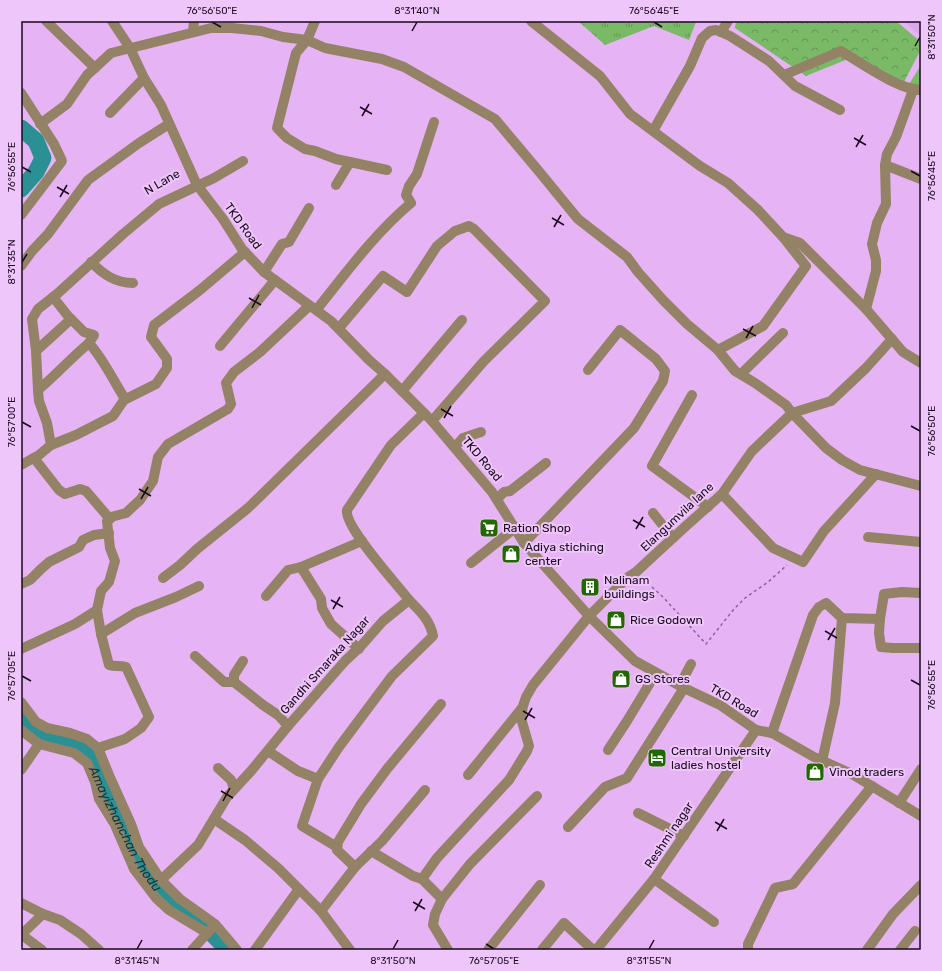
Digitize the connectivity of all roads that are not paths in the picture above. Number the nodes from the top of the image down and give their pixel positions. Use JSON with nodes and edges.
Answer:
{"nodes":[{"id":1,"x":46,"y":21,"type":"edge"},
{"id":2,"x":112,"y":21,"type":"edge"},
{"id":3,"x":194,"y":21,"type":"edge"},
{"id":4,"x":315,"y":21,"type":"edge"},
{"id":5,"x":531,"y":21,"type":"edge"},
{"id":6,"x":728,"y":21,"type":"edge"},
{"id":7,"x":193,"y":32,"type":"junction"},
{"id":8,"x":721,"y":32,"type":"junction"},
{"id":9,"x":307,"y":40,"type":"junction"},
{"id":10,"x":130,"y":48,"type":"junction"},
{"id":11,"x":95,"y":68,"type":"junction"},
{"id":12,"x":784,"y":75,"type":"junction"},
{"id":13,"x":144,"y":78,"type":"junction"},
{"id":14,"x":917,"y":90,"type":"edge"},
{"id":15,"x":21,"y":93,"type":"edge"},
{"id":16,"x":840,"y":110,"type":"dead end"},
{"id":17,"x":110,"y":113,"type":"dead end"},
{"id":18,"x":434,"y":122,"type":"dead end"},
{"id":19,"x":40,"y":124,"type":"junction"},
{"id":20,"x":169,"y":124,"type":"junction"},
{"id":21,"x":653,"y":131,"type":"junction"},
{"id":22,"x":243,"y":161,"type":"dead end"},
{"id":23,"x":350,"y":162,"type":"junction"},
{"id":24,"x":885,"y":165,"type":"junction"},
{"id":25,"x":387,"y":170,"type":"dead end"},
{"id":26,"x":921,"y":179,"type":"edge"},
{"id":27,"x":196,"y":182,"type":"junction"},
{"id":28,"x":336,"y":185,"type":"dead end"},
{"id":29,"x":143,"y":208,"type":"dead end"},
{"id":30,"x":309,"y":208,"type":"dead end"},
{"id":31,"x":21,"y":215,"type":"edge"},
{"id":32,"x":784,"y":237,"type":"junction"},
{"id":33,"x":245,"y":252,"type":"junction"},
{"id":34,"x":91,"y":262,"type":"junction"},
{"id":35,"x":21,"y":266,"type":"edge"},
{"id":36,"x":264,"y":272,"type":"junction"},
{"id":37,"x":275,"y":280,"type":"junction"},
{"id":38,"x":133,"y":283,"type":"dead end"},
{"id":39,"x":53,"y":297,"type":"junction"},
{"id":40,"x":313,"y":308,"type":"junction"},
{"id":41,"x":866,"y":309,"type":"junction"},
{"id":42,"x":72,"y":319,"type":"junction"},
{"id":43,"x":462,"y":320,"type":"dead end"},
{"id":44,"x":339,"y":328,"type":"junction"},
{"id":45,"x":783,"y":333,"type":"dead end"},
{"id":46,"x":892,"y":339,"type":"junction"},
{"id":47,"x":89,"y":342,"type":"junction"},
{"id":48,"x":220,"y":346,"type":"dead end"},
{"id":49,"x":718,"y":350,"type":"junction"},
{"id":50,"x":36,"y":351,"type":"junction"},
{"id":51,"x":921,"y":363,"type":"edge"},
{"id":52,"x":588,"y":370,"type":"dead end"},
{"id":53,"x":385,"y":374,"type":"junction"},
{"id":54,"x":741,"y":374,"type":"junction"},
{"id":55,"x":38,"y":390,"type":"junction"},
{"id":56,"x":402,"y":391,"type":"junction"},
{"id":57,"x":692,"y":395,"type":"dead end"},
{"id":58,"x":125,"y":399,"type":"junction"},
{"id":59,"x":424,"y":413,"type":"junction"},
{"id":60,"x":792,"y":413,"type":"junction"},
{"id":61,"x":432,"y":421,"type":"junction"},
{"id":62,"x":481,"y":432,"type":"dead end"},
{"id":63,"x":51,"y":445,"type":"junction"},
{"id":64,"x":455,"y":447,"type":"junction"},
{"id":65,"x":34,"y":458,"type":"junction"},
{"id":66,"x":546,"y":463,"type":"dead end"},
{"id":67,"x":21,"y":465,"type":"edge"},
{"id":68,"x":876,"y":474,"type":"junction"},
{"id":69,"x":921,"y":486,"type":"edge"},
{"id":70,"x":722,"y":494,"type":"junction"},
{"id":71,"x":497,"y":499,"type":"junction"},
{"id":72,"x":708,"y":508,"type":"junction"},
{"id":73,"x":653,"y":513,"type":"dead end"},
{"id":74,"x":110,"y":519,"type":"junction"},
{"id":75,"x":515,"y":528,"type":"junction"},
{"id":76,"x":109,"y":533,"type":"junction"},
{"id":77,"x":868,"y":537,"type":"dead end"},
{"id":78,"x":673,"y":538,"type":"junction"},
{"id":79,"x":362,"y":541,"type":"junction"},
{"id":80,"x":921,"y":542,"type":"edge"},
{"id":81,"x":524,"y":543,"type":"junction"},
{"id":82,"x":471,"y":563,"type":"dead end"},
{"id":83,"x":301,"y":567,"type":"junction"},
{"id":84,"x":163,"y":578,"type":"dead end"},
{"id":85,"x":21,"y":584,"type":"edge"},
{"id":86,"x":199,"y":586,"type":"dead end"},
{"id":87,"x":921,"y":593,"type":"edge"},
{"id":88,"x":266,"y":596,"type":"dead end"},
{"id":89,"x":409,"y":600,"type":"junction"},
{"id":90,"x":97,"y":610,"type":"junction"},
{"id":91,"x":589,"y":616,"type":"junction"},
{"id":92,"x":842,"y":618,"type":"junction"},
{"id":93,"x":880,"y":619,"type":"junction"},
{"id":94,"x":101,"y":634,"type":"junction"},
{"id":95,"x":358,"y":648,"type":"junction"},
{"id":96,"x":921,"y":648,"type":"edge"},
{"id":97,"x":21,"y":650,"type":"edge"},
{"id":98,"x":194,"y":656,"type":"dead end"},
{"id":99,"x":243,"y":661,"type":"dead end"},
{"id":100,"x":691,"y":664,"type":"dead end"},
{"id":101,"x":656,"y":672,"type":"junction"},
{"id":102,"x":234,"y":682,"type":"junction"},
{"id":103,"x":682,"y":686,"type":"junction"},
{"id":104,"x":21,"y":702,"type":"edge"},
{"id":105,"x":441,"y":704,"type":"dead end"},
{"id":106,"x":522,"y":708,"type":"junction"},
{"id":107,"x":288,"y":726,"type":"junction"},
{"id":108,"x":21,"y":730,"type":"edge"},
{"id":109,"x":756,"y":730,"type":"junction"},
{"id":110,"x":772,"y":733,"type":"junction"},
{"id":111,"x":39,"y":744,"type":"junction"},
{"id":112,"x":98,"y":748,"type":"junction"},
{"id":113,"x":608,"y":750,"type":"dead end"},
{"id":114,"x":268,"y":751,"type":"junction"},
{"id":115,"x":822,"y":761,"type":"junction"},
{"id":116,"x":218,"y":768,"type":"dead end"},
{"id":117,"x":921,"y":769,"type":"edge"},
{"id":118,"x":21,"y":770,"type":"edge"},
{"id":119,"x":468,"y":775,"type":"dead end"},
{"id":120,"x":318,"y":779,"type":"junction"},
{"id":121,"x":872,"y":786,"type":"junction"},
{"id":122,"x":234,"y":789,"type":"junction"},
{"id":123,"x":425,"y":790,"type":"dead end"},
{"id":124,"x":537,"y":796,"type":"dead end"},
{"id":125,"x":899,"y":803,"type":"junction"},
{"id":126,"x":638,"y":813,"type":"dead end"},
{"id":127,"x":921,"y":816,"type":"edge"},
{"id":128,"x":214,"y":818,"type":"junction"},
{"id":129,"x":568,"y":827,"type":"dead end"},
{"id":130,"x":684,"y":836,"type":"junction"},
{"id":131,"x":337,"y":846,"type":"junction"},
{"id":132,"x":371,"y":851,"type":"junction"},
{"id":133,"x":355,"y":867,"type":"junction"},
{"id":134,"x":422,"y":879,"type":"junction"},
{"id":135,"x":161,"y":880,"type":"junction"},
{"id":136,"x":654,"y":880,"type":"junction"},
{"id":137,"x":540,"y":885,"type":"dead end"},
{"id":138,"x":921,"y":885,"type":"edge"},
{"id":139,"x":299,"y":889,"type":"junction"},
{"id":140,"x":442,"y":899,"type":"junction"},
{"id":141,"x":21,"y":903,"type":"edge"},
{"id":142,"x":320,"y":911,"type":"junction"},
{"id":143,"x":43,"y":914,"type":"junction"},
{"id":144,"x":714,"y":922,"type":"dead end"},
{"id":145,"x":215,"y":924,"type":"junction"},
{"id":146,"x":914,"y":931,"type":"dead end"},
{"id":147,"x":207,"y":933,"type":"junction"},
{"id":148,"x":21,"y":935,"type":"edge"},
{"id":149,"x":94,"y":948,"type":"edge"},
{"id":150,"x":42,"y":950,"type":"edge"},
{"id":151,"x":192,"y":950,"type":"edge"},
{"id":152,"x":237,"y":950,"type":"edge"},
{"id":153,"x":255,"y":950,"type":"edge"},
{"id":154,"x":350,"y":950,"type":"edge"},
{"id":155,"x":448,"y":950,"type":"edge"},
{"id":156,"x":488,"y":950,"type":"edge"},
{"id":157,"x":542,"y":950,"type":"edge"},
{"id":158,"x":593,"y":950,"type":"edge"},
{"id":159,"x":596,"y":950,"type":"edge"},
{"id":160,"x":748,"y":950,"type":"edge"},
{"id":161,"x":867,"y":950,"type":"edge"},
{"id":162,"x":900,"y":950,"type":"edge"}],
"edges":[{"from":1,"to":11,"type":"street"},
{"from":2,"to":10,"type":"street","name":"TKD Road"},
{"from":3,"to":7,"type":"street"},
{"from":4,"to":9,"type":"street"},
{"from":5,"to":21,"type":"street"},
{"from":6,"to":8,"type":"street"},
{"from":7,"to":9,"type":"street"},
{"from":7,"to":10,"type":"street"},
{"from":8,"to":12,"type":"street"},
{"from":8,"to":21,"type":"street"},
{"from":9,"to":23,"type":"street"},
{"from":9,"to":49,"type":"street"},
{"from":10,"to":11,"type":"street"},
{"from":10,"to":13,"type":"street","name":"TKD Road"},
{"from":11,"to":19,"type":"street"},
{"from":12,"to":14,"type":"street"},
{"from":12,"to":16,"type":"street"},
{"from":13,"to":17,"type":"street"},
{"from":13,"to":20,"type":"street","name":"TKD Road"},
{"from":14,"to":24,"type":"street"},
{"from":15,"to":19,"type":"street"},
{"from":18,"to":40,"type":"street"},
{"from":19,"to":31,"type":"street"},
{"from":20,"to":27,"type":"street","name":"TKD Road"},
{"from":20,"to":35,"type":"street"},
{"from":21,"to":32,"type":"street"},
{"from":22,"to":27,"type":"street"},
{"from":23,"to":25,"type":"street"},
{"from":23,"to":28,"type":"street"},
{"from":24,"to":26,"type":"street"},
{"from":24,"to":41,"type":"street"},
{"from":27,"to":29,"type":"street","name":"N Lane"},
{"from":27,"to":33,"type":"street","name":"TKD Road"},
{"from":27,"to":34,"type":"street"},
{"from":30,"to":36,"type":"street"},
{"from":32,"to":41,"type":"street"},
{"from":32,"to":49,"type":"street"},
{"from":33,"to":36,"type":"street","name":"TKD Road"},
{"from":33,"to":58,"type":"street"},
{"from":34,"to":38,"type":"street"},
{"from":34,"to":39,"type":"street"},
{"from":36,"to":37,"type":"street","name":"TKD Road"},
{"from":37,"to":40,"type":"street","name":"TKD Road"},
{"from":37,"to":48,"type":"street"},
{"from":39,"to":42,"type":"street"},
{"from":39,"to":50,"type":"street"},
{"from":40,"to":44,"type":"street","name":"TKD Road"},
{"from":40,"to":74,"type":"street"},
{"from":41,"to":46,"type":"street"},
{"from":42,"to":47,"type":"street"},
{"from":42,"to":50,"type":"street"},
{"from":43,"to":56,"type":"street"},
{"from":44,"to":53,"type":"street","name":"TKD Road"},
{"from":44,"to":61,"type":"street"},
{"from":45,"to":54,"type":"street"},
{"from":46,"to":51,"type":"street"},
{"from":46,"to":60,"type":"street"},
{"from":47,"to":55,"type":"street"},
{"from":47,"to":58,"type":"street"},
{"from":49,"to":54,"type":"street"},
{"from":50,"to":55,"type":"street"},
{"from":52,"to":81,"type":"street"},
{"from":53,"to":56,"type":"street","name":"TKD Road"},
{"from":53,"to":84,"type":"street"},
{"from":54,"to":60,"type":"street"},
{"from":55,"to":63,"type":"street"},
{"from":56,"to":59,"type":"street","name":"TKD Road"},
{"from":57,"to":72,"type":"street"},
{"from":58,"to":63,"type":"street"},
{"from":59,"to":61,"type":"street","name":"TKD Road"},
{"from":59,"to":79,"type":"street"},
{"from":60,"to":68,"type":"street"},
{"from":60,"to":70,"type":"street","name":"Elangumvila lane"},
{"from":61,"to":64,"type":"street","name":"TKD Road"},
{"from":62,"to":64,"type":"street"},
{"from":63,"to":65,"type":"street"},
{"from":64,"to":71,"type":"street","name":"TKD Road"},
{"from":65,"to":67,"type":"street"},
{"from":65,"to":74,"type":"street"},
{"from":66,"to":71,"type":"street"},
{"from":68,"to":69,"type":"street"},
{"from":68,"to":70,"type":"street"},
{"from":70,"to":72,"type":"street","name":"Elangumvila lane"},
{"from":71,"to":75,"type":"street","name":"TKD Road"},
{"from":72,"to":78,"type":"street","name":"Elangumvila lane"},
{"from":73,"to":78,"type":"street"},
{"from":74,"to":76,"type":"street"},
{"from":75,"to":81,"type":"street","name":"TKD Road"},
{"from":75,"to":82,"type":"street"},
{"from":76,"to":85,"type":"street"},
{"from":76,"to":90,"type":"street"},
{"from":77,"to":80,"type":"street"},
{"from":78,"to":91,"type":"street","name":"Elangumvila lane"},
{"from":79,"to":83,"type":"street"},
{"from":79,"to":89,"type":"street"},
{"from":81,"to":91,"type":"street","name":"TKD Road"},
{"from":83,"to":88,"type":"street"},
{"from":83,"to":95,"type":"street"},
{"from":86,"to":94,"type":"street"},
{"from":87,"to":93,"type":"street"},
{"from":89,"to":95,"type":"street","name":"Gandhi Smaraka Nagar"},
{"from":89,"to":120,"type":"street"},
{"from":90,"to":94,"type":"street"},
{"from":90,"to":97,"type":"street"},
{"from":91,"to":101,"type":"street","name":"TKD Road"},
{"from":91,"to":106,"type":"street","name":"Elangumvila lane"},
{"from":92,"to":93,"type":"street"},
{"from":92,"to":110,"type":"street"},
{"from":92,"to":115,"type":"street"},
{"from":93,"to":96,"type":"street"},
{"from":94,"to":112,"type":"street"},
{"from":95,"to":107,"type":"street","name":"Gandhi Smaraka Nagar"},
{"from":98,"to":102,"type":"street"},
{"from":99,"to":102,"type":"street"},
{"from":100,"to":103,"type":"street"},
{"from":101,"to":103,"type":"street","name":"TKD Road"},
{"from":101,"to":113,"type":"street"},
{"from":102,"to":107,"type":"street"},
{"from":103,"to":109,"type":"street","name":"TKD Road"},
{"from":103,"to":129,"type":"street"},
{"from":104,"to":112,"type":"street"},
{"from":105,"to":131,"type":"street"},
{"from":106,"to":119,"type":"street"},
{"from":106,"to":134,"type":"street"},
{"from":107,"to":114,"type":"street","name":"Gandhi Smaraka Nagar"},
{"from":108,"to":111,"type":"street"},
{"from":109,"to":110,"type":"street","name":"TKD Road"},
{"from":109,"to":130,"type":"street","name":"Reshmi nagar"},
{"from":110,"to":115,"type":"street","name":"TKD Road"},
{"from":111,"to":118,"type":"street"},
{"from":111,"to":147,"type":"street"},
{"from":112,"to":135,"type":"street"},
{"from":114,"to":120,"type":"street"},
{"from":114,"to":122,"type":"street","name":"Gandhi Smaraka Nagar"},
{"from":115,"to":121,"type":"street","name":"TKD Road"},
{"from":116,"to":122,"type":"street"},
{"from":117,"to":125,"type":"street"},
{"from":120,"to":131,"type":"street"},
{"from":121,"to":125,"type":"street","name":"TKD Road"},
{"from":121,"to":160,"type":"street"},
{"from":122,"to":128,"type":"street","name":"Gandhi Smaraka Nagar"},
{"from":123,"to":132,"type":"street"},
{"from":124,"to":140,"type":"street"},
{"from":125,"to":127,"type":"street","name":"TKD Road"},
{"from":126,"to":130,"type":"street"},
{"from":128,"to":135,"type":"street","name":"Gandhi Smaraka Nagar"},
{"from":128,"to":139,"type":"street"},
{"from":130,"to":136,"type":"street","name":"Reshmi nagar"},
{"from":131,"to":133,"type":"street"},
{"from":132,"to":133,"type":"street"},
{"from":132,"to":134,"type":"street"},
{"from":133,"to":142,"type":"street"},
{"from":134,"to":140,"type":"street"},
{"from":135,"to":145,"type":"street"},
{"from":136,"to":144,"type":"street"},
{"from":136,"to":159,"type":"street","name":"Reshmi nagar"},
{"from":137,"to":156,"type":"street"},
{"from":138,"to":161,"type":"street"},
{"from":139,"to":142,"type":"street"},
{"from":139,"to":153,"type":"street"},
{"from":140,"to":155,"type":"street"},
{"from":141,"to":143,"type":"street"},
{"from":142,"to":154,"type":"street"},
{"from":143,"to":148,"type":"street"},
{"from":143,"to":149,"type":"street"},
{"from":145,"to":147,"type":"street"},
{"from":145,"to":152,"type":"street"},
{"from":146,"to":162,"type":"street"},
{"from":147,"to":151,"type":"street"},
{"from":148,"to":150,"type":"street"},
{"from":157,"to":158,"type":"street"}]}
